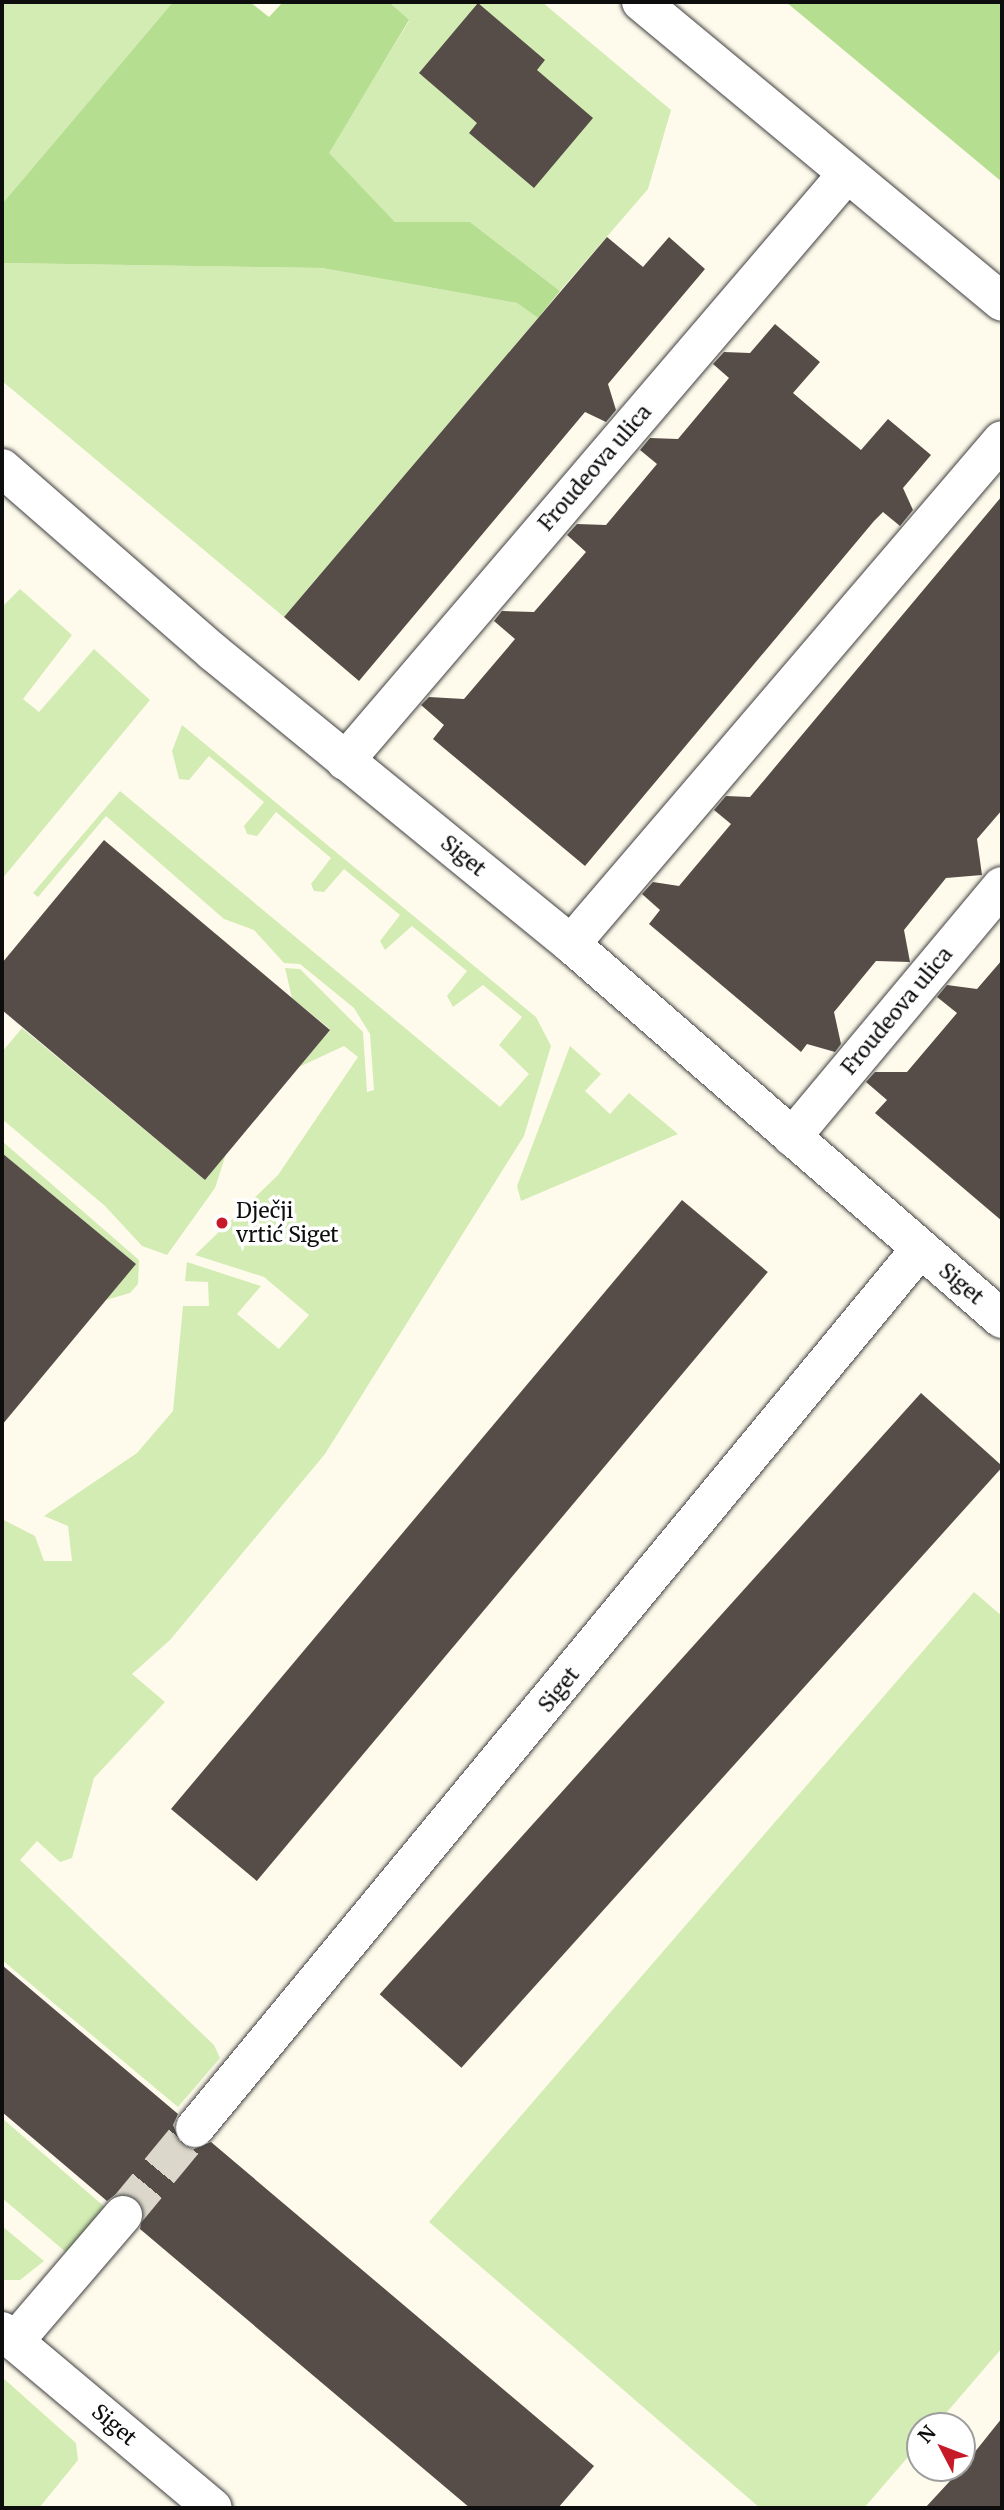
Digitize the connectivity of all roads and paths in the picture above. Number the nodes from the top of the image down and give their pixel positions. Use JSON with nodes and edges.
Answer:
{"nodes":[{"id":1,"x":640,"y":2,"type":"edge"},
{"id":2,"x":846,"y":175,"type":"junction"},
{"id":3,"x":1002,"y":302,"type":"edge"},
{"id":4,"x":1002,"y":440,"type":"edge"},
{"id":5,"x":2,"y":468,"type":"edge"},
{"id":6,"x":345,"y":761,"type":"junction"},
{"id":7,"x":1002,"y":886,"type":"edge"},
{"id":8,"x":571,"y":944,"type":"junction"},
{"id":9,"x":792,"y":1136,"type":"junction"},
{"id":10,"x":920,"y":1249,"type":"junction"},
{"id":11,"x":1002,"y":1319,"type":"edge"},
{"id":12,"x":195,"y":2128,"type":"tunnel mouth"},
{"id":13,"x":123,"y":2215,"type":"tunnel mouth"},
{"id":14,"x":8,"y":2336,"type":"edge"},
{"id":15,"x":213,"y":2508,"type":"edge"}],
"edges":[{"from":1,"to":2,"type":"street"},
{"from":2,"to":3,"type":"street"},
{"from":2,"to":6,"type":"street","name":"Froudeova ulica"},
{"from":4,"to":8,"type":"street"},
{"from":5,"to":6,"type":"street","name":"Siget"},
{"from":6,"to":8,"type":"street","name":"Siget"},
{"from":7,"to":9,"type":"street","name":"Froudeova ulica"},
{"from":8,"to":9,"type":"street","name":"Siget"},
{"from":9,"to":10,"type":"street","name":"Siget"},
{"from":10,"to":11,"type":"street","name":"Siget"},
{"from":10,"to":12,"type":"street","name":"Siget"},
{"from":13,"to":14,"type":"street","name":"Siget"},
{"from":14,"to":15,"type":"street","name":"Siget"}]}
